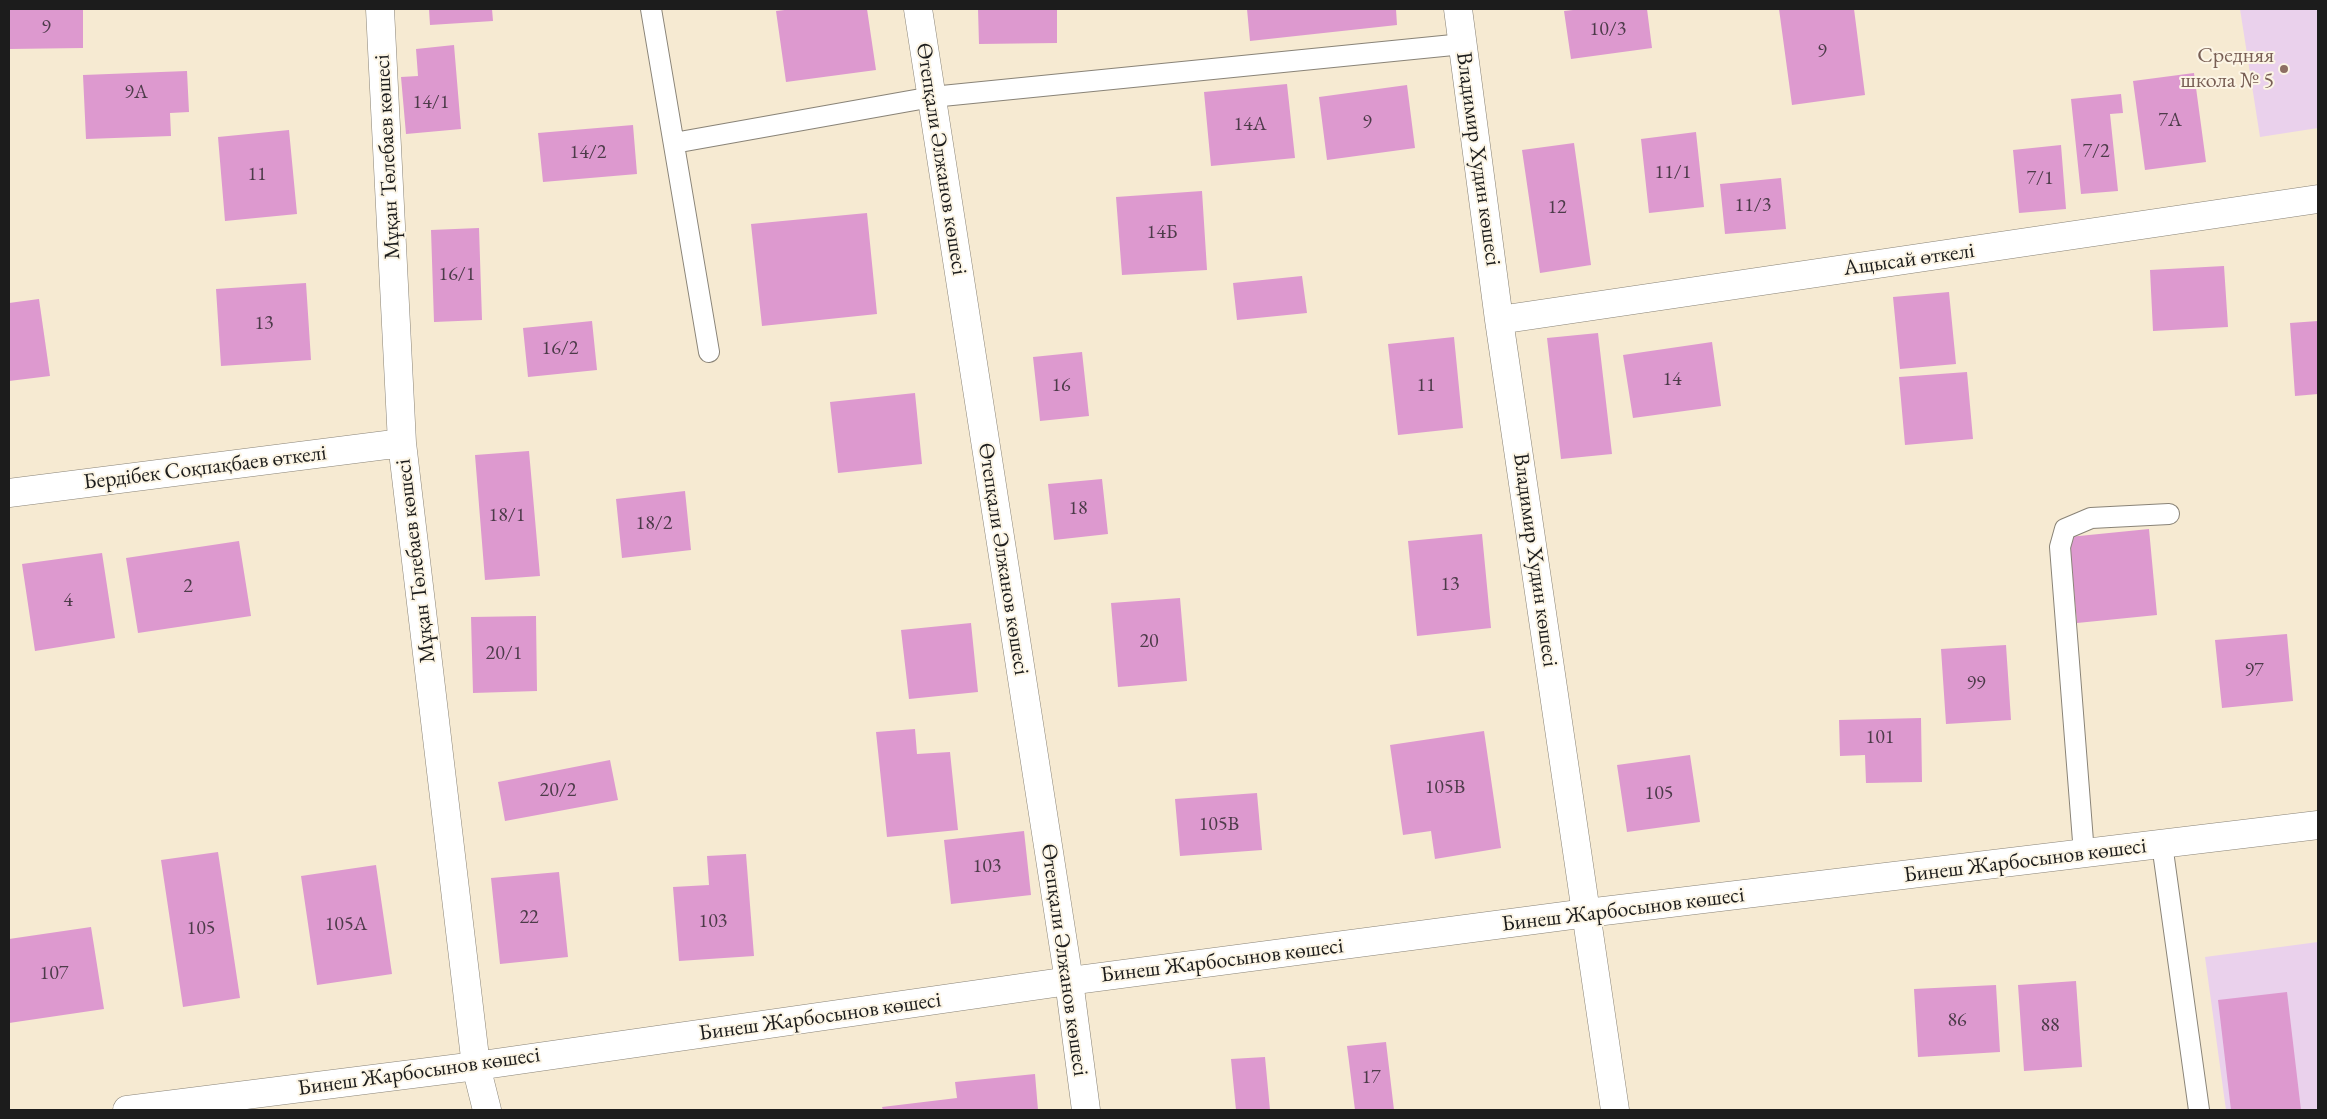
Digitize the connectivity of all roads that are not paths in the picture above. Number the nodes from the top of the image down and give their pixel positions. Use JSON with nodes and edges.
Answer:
{"nodes":[{"id":1,"x":380,"y":9,"type":"edge"},
{"id":2,"x":651,"y":9,"type":"edge"},
{"id":3,"x":918,"y":9,"type":"edge"},
{"id":4,"x":1458,"y":9,"type":"edge"},
{"id":5,"x":1463,"y":44,"type":"junction"},
{"id":6,"x":932,"y":97,"type":"junction"},
{"id":7,"x":674,"y":143,"type":"junction"},
{"id":8,"x":2318,"y":199,"type":"edge"},
{"id":9,"x":1499,"y":320,"type":"junction"},
{"id":10,"x":709,"y":352,"type":"dead end"},
{"id":11,"x":402,"y":443,"type":"junction"},
{"id":12,"x":9,"y":493,"type":"edge"},
{"id":13,"x":2169,"y":514,"type":"dead end"},
{"id":14,"x":2318,"y":825,"type":"edge"},
{"id":15,"x":2162,"y":844,"type":"junction"},
{"id":16,"x":2084,"y":854,"type":"junction"},
{"id":17,"x":1587,"y":913,"type":"junction"},
{"id":18,"x":1069,"y":981,"type":"junction"},
{"id":19,"x":476,"y":1066,"type":"junction"},
{"id":20,"x":127,"y":1110,"type":"edge"},
{"id":21,"x":486,"y":1110,"type":"edge"},
{"id":22,"x":1086,"y":1110,"type":"edge"},
{"id":23,"x":1615,"y":1110,"type":"edge"},
{"id":24,"x":2199,"y":1110,"type":"edge"}],
"edges":[{"from":1,"to":11,"type":"street","name":"Мұқан Төлебаев көшесі"},
{"from":2,"to":7,"type":"lane"},
{"from":3,"to":6,"type":"street","name":"Өтепқали Әлжанов көшесі"},
{"from":4,"to":5,"type":"street","name":"Владимир Худин көшесі"},
{"from":5,"to":6,"type":"lane"},
{"from":5,"to":9,"type":"street","name":"Владимир Худин көшесі"},
{"from":6,"to":7,"type":"lane"},
{"from":6,"to":18,"type":"street","name":"Өтепқали Әлжанов көшесі"},
{"from":7,"to":10,"type":"lane"},
{"from":8,"to":9,"type":"street","name":"Ащысай өткелі"},
{"from":9,"to":17,"type":"street","name":"Владимир Худин көшесі"},
{"from":11,"to":12,"type":"street","name":"Бердібек Соқпақбаев өткелі"},
{"from":11,"to":19,"type":"street","name":"Мұқан Төлебаев көшесі"},
{"from":13,"to":16,"type":"lane"},
{"from":14,"to":15,"type":"street","name":"Бинеш Жарбосынов көшесі"},
{"from":15,"to":16,"type":"street","name":"Бинеш Жарбосынов көшесі"},
{"from":15,"to":24,"type":"lane"},
{"from":16,"to":17,"type":"street","name":"Бинеш Жарбосынов көшесі"},
{"from":17,"to":18,"type":"street","name":"Бинеш Жарбосынов көшесі"},
{"from":17,"to":23,"type":"street","name":"Владимир Худин көшесі"},
{"from":18,"to":19,"type":"street","name":"Бинеш Жарбосынов көшесі"},
{"from":18,"to":22,"type":"street","name":"Өтепқали Әлжанов көшесі"},
{"from":19,"to":20,"type":"street","name":"Бинеш Жарбосынов көшесі"},
{"from":19,"to":21,"type":"street","name":"Мұқан Төлебаев көшесі"}]}
